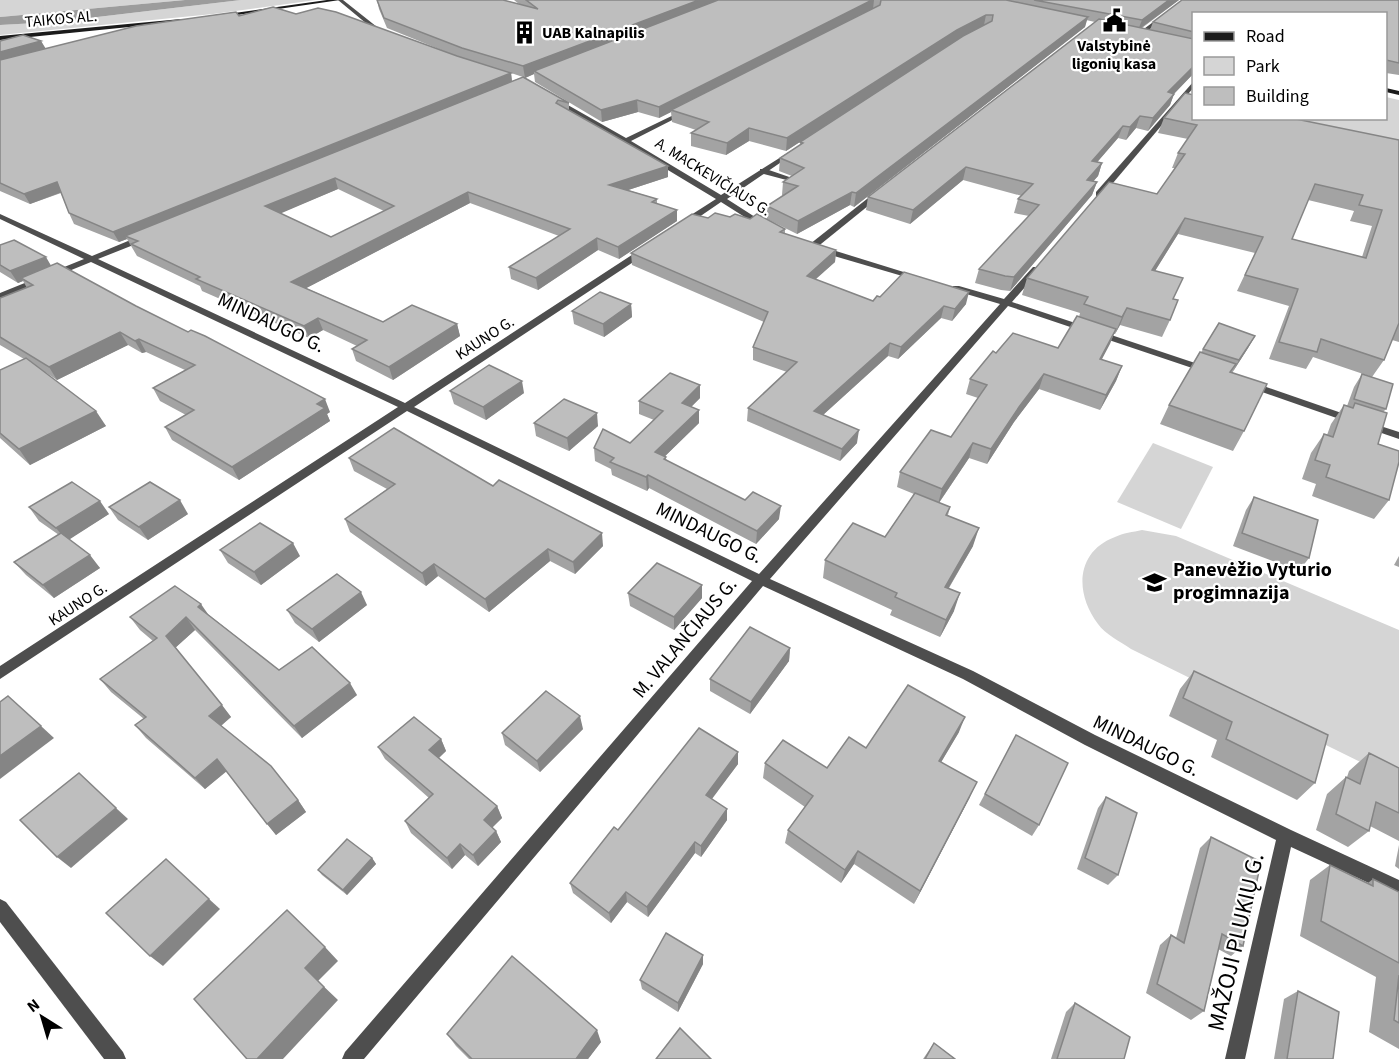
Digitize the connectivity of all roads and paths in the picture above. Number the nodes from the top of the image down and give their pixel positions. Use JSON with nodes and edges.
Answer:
{"nodes":[{"id":1,"x":339,"y":0,"type":"edge"},
{"id":2,"x":1186,"y":0,"type":"edge"},
{"id":3,"x":213,"y":16,"type":"edge"},
{"id":4,"x":191,"y":19,"type":"edge"},
{"id":5,"x":119,"y":27,"type":"junction"},
{"id":6,"x":1128,"y":33,"type":"edge"},
{"id":7,"x":113,"y":35,"type":"edge"},
{"id":8,"x":1139,"y":35,"type":"junction"},
{"id":9,"x":394,"y":36,"type":"edge"},
{"id":10,"x":1150,"y":37,"type":"edge"},
{"id":11,"x":0,"y":38,"type":"edge"},
{"id":12,"x":1192,"y":85,"type":"edge"},
{"id":13,"x":545,"y":94,"type":"edge"},
{"id":14,"x":690,"y":109,"type":"edge"},
{"id":15,"x":626,"y":141,"type":"junction"},
{"id":16,"x":802,"y":146,"type":"edge"},
{"id":17,"x":763,"y":171,"type":"junction"},
{"id":18,"x":794,"y":180,"type":"edge"},
{"id":19,"x":887,"y":187,"type":"edge"},
{"id":20,"x":1097,"y":197,"type":"edge"},
{"id":21,"x":722,"y":198,"type":"junction"},
{"id":22,"x":0,"y":216,"type":"edge"},
{"id":23,"x":673,"y":231,"type":"edge"},
{"id":24,"x":776,"y":232,"type":"edge"},
{"id":25,"x":155,"y":233,"type":"edge"},
{"id":26,"x":803,"y":243,"type":"edge"},
{"id":27,"x":653,"y":244,"type":"edge"},
{"id":28,"x":813,"y":246,"type":"junction"},
{"id":29,"x":1045,"y":259,"type":"edge"},
{"id":30,"x":89,"y":260,"type":"junction"},
{"id":31,"x":929,"y":280,"type":"edge"},
{"id":32,"x":951,"y":287,"type":"edge"},
{"id":33,"x":0,"y":296,"type":"edge"},
{"id":34,"x":1007,"y":303,"type":"junction"},
{"id":35,"x":1218,"y":374,"type":"edge"},
{"id":36,"x":1239,"y":381,"type":"edge"},
{"id":37,"x":406,"y":407,"type":"junction"},
{"id":38,"x":1399,"y":436,"type":"edge"},
{"id":39,"x":761,"y":580,"type":"junction"},
{"id":40,"x":0,"y":673,"type":"edge"},
{"id":41,"x":1285,"y":836,"type":"junction"},
{"id":42,"x":1399,"y":889,"type":"edge"},
{"id":43,"x":0,"y":908,"type":"edge"},
{"id":44,"x":116,"y":1059,"type":"edge"},
{"id":45,"x":352,"y":1059,"type":"edge"},
{"id":46,"x":1235,"y":1059,"type":"edge"}],
"edges":[{"from":1,"to":3,"type":"main road"},
{"from":1,"to":9,"type":"street"},
{"from":2,"to":8,"type":"street"},
{"from":4,"to":5,"type":"main road","name":"TAIKOS AL."},
{"from":5,"to":7,"type":"street"},
{"from":5,"to":11,"type":"main road","name":"TAIKOS AL."},
{"from":6,"to":8,"type":"main road"},
{"from":8,"to":10,"type":"main road"},
{"from":12,"to":20,"type":"street"},
{"from":13,"to":15,"type":"street","name":"A. MACKEVIČIAUS G."},
{"from":14,"to":15,"type":"street"},
{"from":15,"to":21,"type":"street","name":"A. MACKEVIČIAUS G."},
{"from":16,"to":17,"type":"street"},
{"from":17,"to":18,"type":"street"},
{"from":17,"to":21,"type":"street"},
{"from":19,"to":28,"type":"street"},
{"from":21,"to":23,"type":"street"},
{"from":21,"to":24,"type":"street","name":"A. MACKEVIČIAUS G."},
{"from":22,"to":30,"type":"street","name":"MINDAUGO G."},
{"from":25,"to":30,"type":"street"},
{"from":26,"to":28,"type":"street"},
{"from":27,"to":37,"type":"street","name":"KAUNO G."},
{"from":28,"to":31,"type":"street"},
{"from":29,"to":34,"type":"street","name":"M. VALANČIAUS G."},
{"from":30,"to":33,"type":"street"},
{"from":30,"to":37,"type":"street","name":"MINDAUGO G."},
{"from":32,"to":34,"type":"street"},
{"from":34,"to":35,"type":"street"},
{"from":34,"to":39,"type":"street","name":"M. VALANČIAUS G."},
{"from":36,"to":38,"type":"street"},
{"from":37,"to":39,"type":"street","name":"MINDAUGO G."},
{"from":37,"to":40,"type":"street","name":"KAUNO G."},
{"from":39,"to":41,"type":"street","name":"MINDAUGO G."},
{"from":39,"to":45,"type":"street","name":"M. VALANČIAUS G."},
{"from":41,"to":42,"type":"street","name":"MINDAUGO G."},
{"from":41,"to":46,"type":"street","name":"MAŽOJI PLUKIŲ G."},
{"from":43,"to":44,"type":"street"}]}
